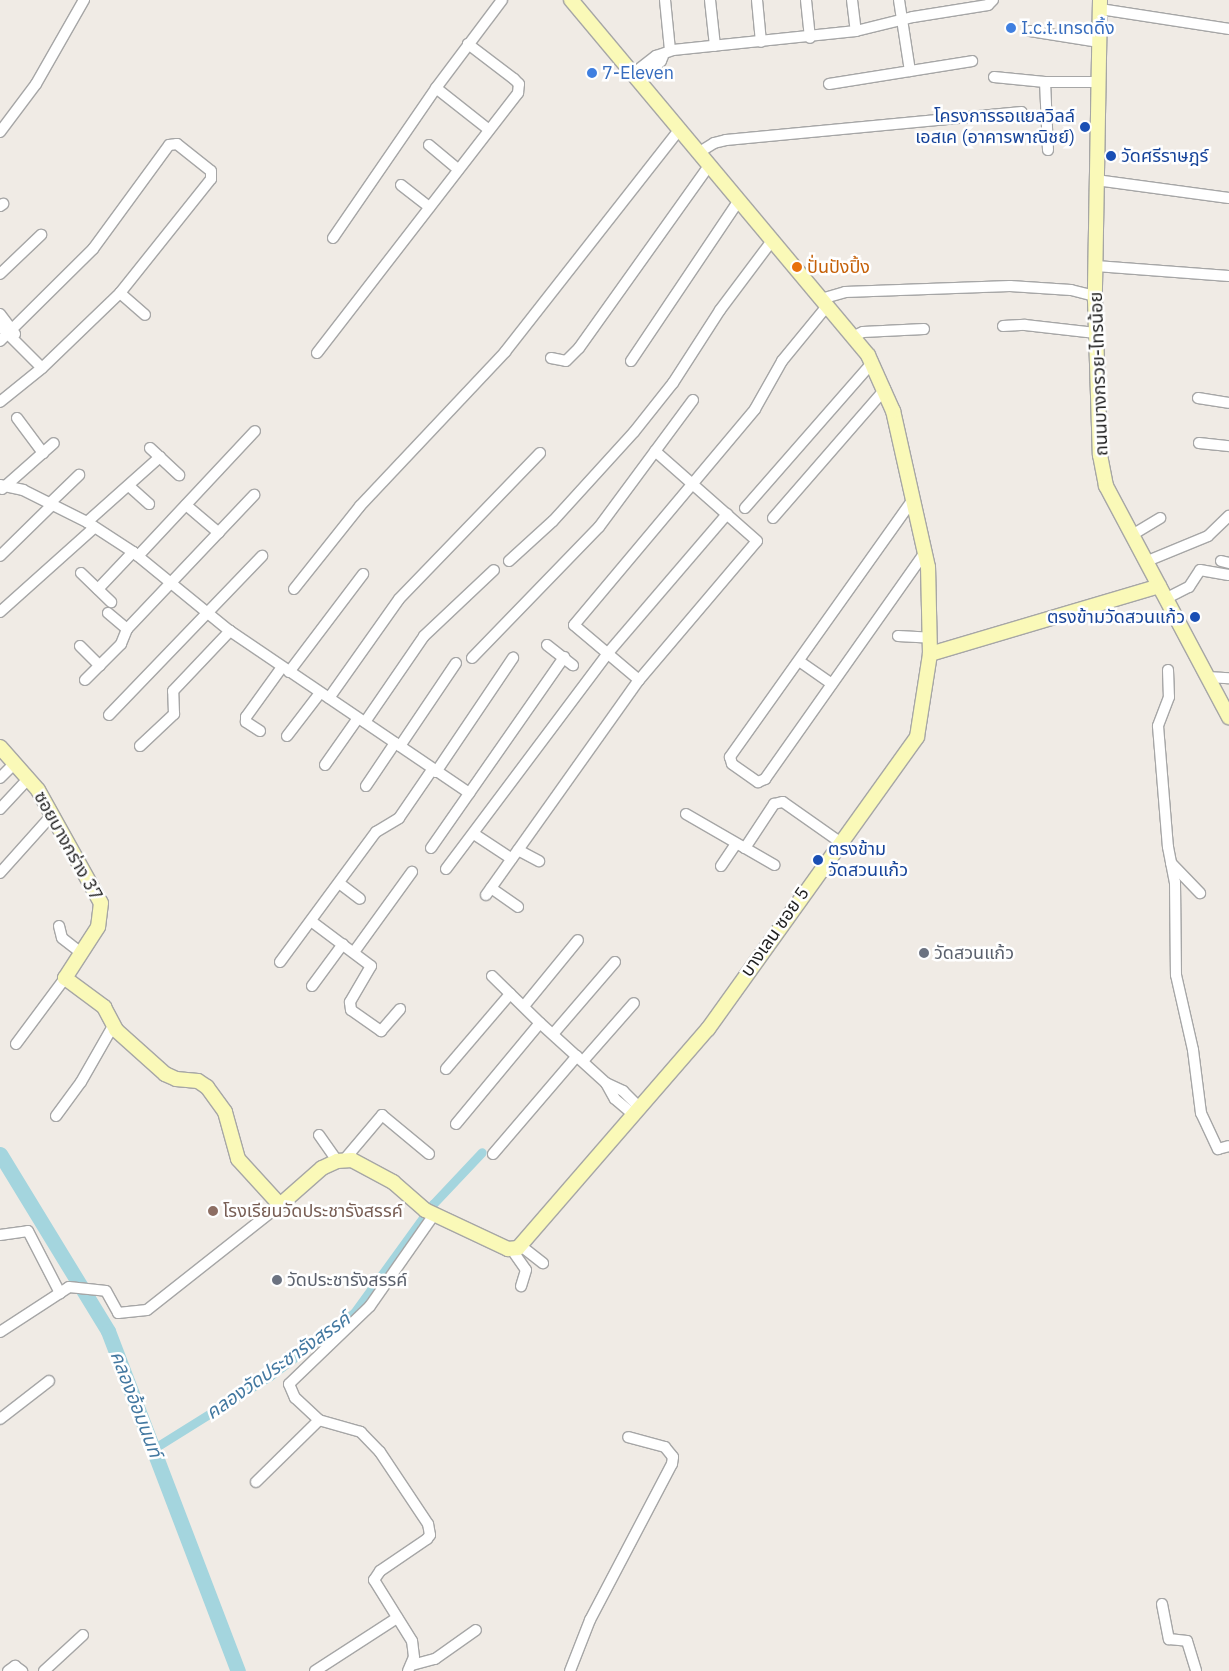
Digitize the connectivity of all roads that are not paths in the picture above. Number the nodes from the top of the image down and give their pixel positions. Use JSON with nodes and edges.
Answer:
{"nodes":[{"id":1,"x":84,"y":0,"type":"edge"},
{"id":2,"x":502,"y":0,"type":"edge"},
{"id":3,"x":571,"y":0,"type":"edge"},
{"id":4,"x":665,"y":0,"type":"edge"},
{"id":5,"x":710,"y":0,"type":"edge"},
{"id":6,"x":757,"y":0,"type":"edge"},
{"id":7,"x":806,"y":0,"type":"edge"},
{"id":8,"x":852,"y":0,"type":"edge"},
{"id":9,"x":899,"y":0,"type":"edge"},
{"id":10,"x":993,"y":0,"type":"edge"},
{"id":11,"x":947,"y":5,"type":"edge"},
{"id":12,"x":1100,"y":5,"type":"edge"},
{"id":13,"x":902,"y":20,"type":"junction"},
{"id":14,"x":1229,"y":29,"type":"edge"},
{"id":15,"x":856,"y":31,"type":"junction"},
{"id":16,"x":1030,"y":31,"type":"dead end"},
{"id":17,"x":810,"y":38,"type":"junction"},
{"id":18,"x":760,"y":42,"type":"junction"},
{"id":19,"x":1099,"y":42,"type":"junction"},
{"id":20,"x":468,"y":44,"type":"junction"},
{"id":21,"x":715,"y":46,"type":"junction"},
{"id":22,"x":666,"y":53,"type":"junction"},
{"id":23,"x":972,"y":61,"type":"dead end"},
{"id":24,"x":910,"y":71,"type":"junction"},
{"id":25,"x":637,"y":76,"type":"junction"},
{"id":26,"x":994,"y":77,"type":"dead end"},
{"id":27,"x":1045,"y":82,"type":"junction"},
{"id":28,"x":1098,"y":82,"type":"junction"},
{"id":29,"x":828,"y":84,"type":"dead end"},
{"id":30,"x":436,"y":88,"type":"junction"},
{"id":31,"x":1022,"y":112,"type":"dead end"},
{"id":32,"x":488,"y":129,"type":"junction"},
{"id":33,"x":679,"y":130,"type":"junction"},
{"id":34,"x":0,"y":132,"type":"edge"},
{"id":35,"x":429,"y":145,"type":"dead end"},
{"id":36,"x":1048,"y":150,"type":"dead end"},
{"id":37,"x":698,"y":153,"type":"junction"},
{"id":38,"x":708,"y":166,"type":"junction"},
{"id":39,"x":458,"y":170,"type":"junction"},
{"id":40,"x":1096,"y":180,"type":"junction"},
{"id":41,"x":402,"y":186,"type":"dead end"},
{"id":42,"x":1229,"y":198,"type":"edge"},
{"id":43,"x":738,"y":202,"type":"junction"},
{"id":44,"x":429,"y":207,"type":"junction"},
{"id":45,"x":41,"y":235,"type":"dead end"},
{"id":46,"x":333,"y":238,"type":"dead end"},
{"id":47,"x":771,"y":242,"type":"junction"},
{"id":48,"x":1096,"y":266,"type":"junction"},
{"id":49,"x":0,"y":274,"type":"edge"},
{"id":50,"x":1229,"y":276,"type":"edge"},
{"id":51,"x":120,"y":293,"type":"junction"},
{"id":52,"x":1095,"y":296,"type":"junction"},
{"id":53,"x":824,"y":302,"type":"junction"},
{"id":54,"x":0,"y":314,"type":"edge"},
{"id":55,"x":145,"y":315,"type":"dead end"},
{"id":56,"x":0,"y":326,"type":"edge"},
{"id":57,"x":1003,"y":326,"type":"dead end"},
{"id":58,"x":924,"y":329,"type":"dead end"},
{"id":59,"x":1096,"y":333,"type":"junction"},
{"id":60,"x":7,"y":335,"type":"edge"},
{"id":61,"x":854,"y":336,"type":"junction"},
{"id":62,"x":317,"y":353,"type":"dead end"},
{"id":63,"x":551,"y":358,"type":"dead end"},
{"id":64,"x":632,"y":361,"type":"dead end"},
{"id":65,"x":872,"y":362,"type":"junction"},
{"id":66,"x":42,"y":368,"type":"junction"},
{"id":67,"x":885,"y":389,"type":"junction"},
{"id":68,"x":1198,"y":398,"type":"dead end"},
{"id":69,"x":693,"y":400,"type":"dead end"},
{"id":70,"x":0,"y":402,"type":"edge"},
{"id":71,"x":1229,"y":403,"type":"edge"},
{"id":72,"x":18,"y":418,"type":"dead end"},
{"id":73,"x":256,"y":431,"type":"dead end"},
{"id":74,"x":1199,"y":442,"type":"dead end"},
{"id":75,"x":54,"y":443,"type":"dead end"},
{"id":76,"x":1229,"y":446,"type":"edge"},
{"id":77,"x":150,"y":448,"type":"dead end"},
{"id":78,"x":43,"y":452,"type":"junction"},
{"id":79,"x":655,"y":452,"type":"junction"},
{"id":80,"x":540,"y":453,"type":"dead end"},
{"id":81,"x":160,"y":457,"type":"junction"},
{"id":82,"x":79,"y":475,"type":"dead end"},
{"id":83,"x":179,"y":475,"type":"dead end"},
{"id":84,"x":2,"y":484,"type":"edge"},
{"id":85,"x":692,"y":484,"type":"junction"},
{"id":86,"x":129,"y":486,"type":"junction"},
{"id":87,"x":254,"y":495,"type":"dead end"},
{"id":88,"x":914,"y":498,"type":"junction"},
{"id":89,"x":51,"y":504,"type":"junction"},
{"id":90,"x":149,"y":504,"type":"dead end"},
{"id":91,"x":186,"y":505,"type":"junction"},
{"id":92,"x":745,"y":508,"type":"dead end"},
{"id":93,"x":727,"y":514,"type":"junction"},
{"id":94,"x":1229,"y":516,"type":"edge"},
{"id":95,"x":773,"y":518,"type":"dead end"},
{"id":96,"x":1160,"y":518,"type":"dead end"},
{"id":97,"x":91,"y":525,"type":"junction"},
{"id":98,"x":219,"y":533,"type":"junction"},
{"id":99,"x":1132,"y":535,"type":"junction"},
{"id":100,"x":926,"y":551,"type":"junction"},
{"id":101,"x":136,"y":554,"type":"junction"},
{"id":102,"x":0,"y":556,"type":"edge"},
{"id":103,"x":262,"y":556,"type":"dead end"},
{"id":104,"x":509,"y":561,"type":"dead end"},
{"id":105,"x":1146,"y":562,"type":"junction"},
{"id":106,"x":494,"y":570,"type":"dead end"},
{"id":107,"x":81,"y":573,"type":"dead end"},
{"id":108,"x":363,"y":574,"type":"dead end"},
{"id":109,"x":1229,"y":575,"type":"edge"},
{"id":110,"x":171,"y":583,"type":"junction"},
{"id":111,"x":98,"y":589,"type":"junction"},
{"id":112,"x":294,"y":589,"type":"dead end"},
{"id":113,"x":1162,"y":592,"type":"junction"},
{"id":114,"x":111,"y":602,"type":"dead end"},
{"id":115,"x":0,"y":612,"type":"edge"},
{"id":116,"x":108,"y":613,"type":"dead end"},
{"id":117,"x":208,"y":613,"type":"junction"},
{"id":118,"x":127,"y":629,"type":"junction"},
{"id":119,"x":230,"y":631,"type":"junction"},
{"id":120,"x":898,"y":636,"type":"dead end"},
{"id":121,"x":931,"y":638,"type":"junction"},
{"id":122,"x":547,"y":645,"type":"dead end"},
{"id":123,"x":80,"y":646,"type":"dead end"},
{"id":124,"x":608,"y":653,"type":"junction"},
{"id":125,"x":930,"y":654,"type":"junction"},
{"id":126,"x":564,"y":657,"type":"junction"},
{"id":127,"x":472,"y":658,"type":"dead end"},
{"id":128,"x":513,"y":658,"type":"dead end"},
{"id":129,"x":799,"y":660,"type":"junction"},
{"id":130,"x":456,"y":663,"type":"dead end"},
{"id":131,"x":573,"y":665,"type":"dead end"},
{"id":132,"x":100,"y":666,"type":"junction"},
{"id":133,"x":285,"y":670,"type":"junction"},
{"id":134,"x":1168,"y":670,"type":"dead end"},
{"id":135,"x":1207,"y":677,"type":"junction"},
{"id":136,"x":1229,"y":678,"type":"edge"},
{"id":137,"x":85,"y":680,"type":"dead end"},
{"id":138,"x":639,"y":680,"type":"junction"},
{"id":139,"x":832,"y":684,"type":"junction"},
{"id":140,"x":324,"y":696,"type":"junction"},
{"id":141,"x":109,"y":715,"type":"dead end"},
{"id":142,"x":1229,"y":717,"type":"edge"},
{"id":143,"x":362,"y":720,"type":"junction"},
{"id":144,"x":260,"y":731,"type":"dead end"},
{"id":145,"x":287,"y":736,"type":"dead end"},
{"id":146,"x":398,"y":745,"type":"junction"},
{"id":147,"x":140,"y":746,"type":"dead end"},
{"id":148,"x":0,"y":747,"type":"edge"},
{"id":149,"x":15,"y":763,"type":"junction"},
{"id":150,"x":326,"y":765,"type":"dead end"},
{"id":151,"x":434,"y":771,"type":"junction"},
{"id":152,"x":0,"y":778,"type":"edge"},
{"id":153,"x":28,"y":778,"type":"junction"},
{"id":154,"x":366,"y":786,"type":"dead end"},
{"id":155,"x":468,"y":793,"type":"junction"},
{"id":156,"x":0,"y":809,"type":"edge"},
{"id":157,"x":53,"y":814,"type":"junction"},
{"id":158,"x":686,"y":814,"type":"dead end"},
{"id":159,"x":474,"y":834,"type":"junction"},
{"id":160,"x":840,"y":842,"type":"junction"},
{"id":161,"x":740,"y":846,"type":"junction"},
{"id":162,"x":431,"y":848,"type":"dead end"},
{"id":163,"x":518,"y":850,"type":"junction"},
{"id":164,"x":512,"y":859,"type":"junction"},
{"id":165,"x":539,"y":861,"type":"dead end"},
{"id":166,"x":1171,"y":863,"type":"junction"},
{"id":167,"x":774,"y":865,"type":"dead end"},
{"id":168,"x":720,"y":866,"type":"dead end"},
{"id":169,"x":446,"y":869,"type":"dead end"},
{"id":170,"x":412,"y":872,"type":"dead end"},
{"id":171,"x":0,"y":873,"type":"edge"},
{"id":172,"x":340,"y":883,"type":"junction"},
{"id":173,"x":1200,"y":893,"type":"dead end"},
{"id":174,"x":360,"y":899,"type":"dead end"},
{"id":175,"x":518,"y":907,"type":"dead end"},
{"id":176,"x":311,"y":921,"type":"junction"},
{"id":177,"x":59,"y":926,"type":"dead end"},
{"id":178,"x":578,"y":940,"type":"dead end"},
{"id":179,"x":343,"y":944,"type":"junction"},
{"id":180,"x":80,"y":952,"type":"junction"},
{"id":181,"x":354,"y":952,"type":"junction"},
{"id":182,"x":280,"y":962,"type":"dead end"},
{"id":183,"x":614,"y":962,"type":"dead end"},
{"id":184,"x":492,"y":976,"type":"dead end"},
{"id":185,"x":65,"y":978,"type":"junction"},
{"id":186,"x":312,"y":986,"type":"dead end"},
{"id":187,"x":510,"y":994,"type":"junction"},
{"id":188,"x":634,"y":1003,"type":"dead end"},
{"id":189,"x":524,"y":1006,"type":"junction"},
{"id":190,"x":400,"y":1008,"type":"dead end"},
{"id":191,"x":540,"y":1023,"type":"junction"},
{"id":192,"x":113,"y":1026,"type":"junction"},
{"id":193,"x":553,"y":1034,"type":"junction"},
{"id":194,"x":16,"y":1044,"type":"dead end"},
{"id":195,"x":580,"y":1059,"type":"junction"},
{"id":196,"x":446,"y":1069,"type":"dead end"},
{"id":197,"x":637,"y":1112,"type":"junction"},
{"id":198,"x":56,"y":1116,"type":"dead end"},
{"id":199,"x":456,"y":1124,"type":"dead end"},
{"id":200,"x":319,"y":1136,"type":"dead end"},
{"id":201,"x":1229,"y":1146,"type":"edge"},
{"id":202,"x":429,"y":1154,"type":"dead end"},
{"id":203,"x":493,"y":1154,"type":"dead end"},
{"id":204,"x":340,"y":1161,"type":"junction"},
{"id":205,"x":280,"y":1205,"type":"junction"},
{"id":206,"x":431,"y":1212,"type":"junction"},
{"id":207,"x":0,"y":1235,"type":"edge"},
{"id":208,"x":516,"y":1248,"type":"junction"},
{"id":209,"x":543,"y":1263,"type":"dead end"},
{"id":210,"x":521,"y":1286,"type":"dead end"},
{"id":211,"x":60,"y":1293,"type":"junction"},
{"id":212,"x":0,"y":1332,"type":"edge"},
{"id":213,"x":49,"y":1381,"type":"dead end"},
{"id":214,"x":0,"y":1419,"type":"edge"},
{"id":215,"x":319,"y":1420,"type":"junction"},
{"id":216,"x":628,"y":1437,"type":"dead end"},
{"id":217,"x":256,"y":1482,"type":"dead end"},
{"id":218,"x":1162,"y":1604,"type":"dead end"},
{"id":219,"x":397,"y":1618,"type":"junction"},
{"id":220,"x":476,"y":1630,"type":"dead end"},
{"id":221,"x":83,"y":1635,"type":"dead end"},
{"id":222,"x":410,"y":1668,"type":"edge"},
{"id":223,"x":8,"y":1671,"type":"edge"},
{"id":224,"x":22,"y":1671,"type":"edge"},
{"id":225,"x":44,"y":1671,"type":"edge"},
{"id":226,"x":315,"y":1671,"type":"edge"},
{"id":227,"x":570,"y":1671,"type":"edge"},
{"id":228,"x":1196,"y":1671,"type":"edge"}],
"edges":[{"from":1,"to":34,"type":"street"},
{"from":2,"to":20,"type":"street"},
{"from":3,"to":25,"type":"street","name":"บางเลน ซอย 5"},
{"from":4,"to":22,"type":"street"},
{"from":5,"to":21,"type":"street"},
{"from":6,"to":18,"type":"street"},
{"from":7,"to":17,"type":"street"},
{"from":8,"to":15,"type":"street"},
{"from":9,"to":13,"type":"street"},
{"from":10,"to":11,"type":"street"},
{"from":11,"to":13,"type":"street"},
{"from":12,"to":14,"type":"street"},
{"from":12,"to":19,"type":"street","name":"ถนนบางกรวย-ไทรน้อย"},
{"from":13,"to":15,"type":"street"},
{"from":13,"to":24,"type":"street"},
{"from":15,"to":17,"type":"street"},
{"from":16,"to":19,"type":"street"},
{"from":17,"to":18,"type":"street"},
{"from":18,"to":21,"type":"street"},
{"from":19,"to":28,"type":"street","name":"ถนนบางกรวย-ไทรน้อย"},
{"from":20,"to":30,"type":"street"},
{"from":20,"to":32,"type":"street"},
{"from":21,"to":22,"type":"street"},
{"from":22,"to":25,"type":"street"},
{"from":23,"to":24,"type":"street"},
{"from":24,"to":29,"type":"street"},
{"from":25,"to":33,"type":"street","name":"บางเลน ซอย 5"},
{"from":26,"to":27,"type":"street"},
{"from":27,"to":28,"type":"street"},
{"from":27,"to":36,"type":"street"},
{"from":28,"to":40,"type":"street","name":"ถนนบางกรวย-ไทรน้อย"},
{"from":30,"to":32,"type":"street"},
{"from":30,"to":46,"type":"street"},
{"from":31,"to":37,"type":"street"},
{"from":32,"to":39,"type":"street"},
{"from":33,"to":37,"type":"street","name":"บางเลน ซอย 5"},
{"from":33,"to":112,"type":"street"},
{"from":35,"to":39,"type":"street"},
{"from":37,"to":38,"type":"street","name":"บางเลน ซอย 5"},
{"from":38,"to":43,"type":"street","name":"บางเลน ซอย 5"},
{"from":38,"to":63,"type":"street"},
{"from":39,"to":44,"type":"street"},
{"from":40,"to":42,"type":"street"},
{"from":40,"to":48,"type":"street","name":"ถนนบางกรวย-ไทรน้อย"},
{"from":41,"to":44,"type":"street"},
{"from":43,"to":47,"type":"street","name":"บางเลน ซอย 5"},
{"from":43,"to":64,"type":"street"},
{"from":44,"to":62,"type":"street"},
{"from":45,"to":49,"type":"street"},
{"from":47,"to":53,"type":"street","name":"บางเลน ซอย 5"},
{"from":47,"to":104,"type":"street"},
{"from":48,"to":50,"type":"street"},
{"from":48,"to":52,"type":"street","name":"ถนนบางกรวย-ไทรน้อย"},
{"from":51,"to":55,"type":"street"},
{"from":51,"to":60,"type":"street"},
{"from":51,"to":66,"type":"street"},
{"from":52,"to":53,"type":"street"},
{"from":52,"to":59,"type":"street","name":"ถนนบางกรวย-ไทรน้อย"},
{"from":53,"to":61,"type":"street","name":"บางเลน ซอย 5"},
{"from":53,"to":85,"type":"street"},
{"from":54,"to":60,"type":"street"},
{"from":56,"to":60,"type":"street"},
{"from":57,"to":59,"type":"street"},
{"from":58,"to":61,"type":"street"},
{"from":59,"to":99,"type":"street","name":"ถนนบางกรวย-ไทรน้อย"},
{"from":60,"to":66,"type":"street"},
{"from":61,"to":65,"type":"street","name":"บางเลน ซอย 5"},
{"from":65,"to":67,"type":"street","name":"บางเลน ซอย 5"},
{"from":65,"to":92,"type":"street"},
{"from":66,"to":70,"type":"street"},
{"from":67,"to":88,"type":"street","name":"บางเลน ซอย 5"},
{"from":67,"to":95,"type":"street"},
{"from":68,"to":71,"type":"street"},
{"from":69,"to":79,"type":"street"},
{"from":72,"to":78,"type":"street"},
{"from":73,"to":91,"type":"street"},
{"from":74,"to":76,"type":"street"},
{"from":75,"to":78,"type":"street"},
{"from":77,"to":81,"type":"street"},
{"from":78,"to":84,"type":"street"},
{"from":79,"to":85,"type":"street"},
{"from":79,"to":127,"type":"street"},
{"from":80,"to":140,"type":"street"},
{"from":81,"to":83,"type":"street"},
{"from":81,"to":86,"type":"street"},
{"from":82,"to":89,"type":"street"},
{"from":84,"to":89,"type":"street"},
{"from":85,"to":93,"type":"street"},
{"from":85,"to":124,"type":"street"},
{"from":86,"to":90,"type":"street"},
{"from":86,"to":97,"type":"street"},
{"from":87,"to":98,"type":"street"},
{"from":88,"to":100,"type":"street","name":"บางเลน ซอย 5"},
{"from":88,"to":129,"type":"street"},
{"from":89,"to":97,"type":"street"},
{"from":89,"to":102,"type":"street"},
{"from":91,"to":98,"type":"street"},
{"from":91,"to":101,"type":"street"},
{"from":93,"to":124,"type":"street"},
{"from":93,"to":138,"type":"street"},
{"from":94,"to":105,"type":"street"},
{"from":96,"to":99,"type":"street"},
{"from":97,"to":101,"type":"street"},
{"from":97,"to":115,"type":"street"},
{"from":98,"to":110,"type":"street"},
{"from":99,"to":105,"type":"street","name":"ถนนบางกรวย-ไทรน้อย"},
{"from":100,"to":121,"type":"street","name":"บางเลน ซอย 5"},
{"from":100,"to":139,"type":"street"},
{"from":101,"to":110,"type":"street"},
{"from":101,"to":111,"type":"street"},
{"from":103,"to":117,"type":"street"},
{"from":105,"to":113,"type":"street","name":"ถนนบางกรวย-ไทรน้อย"},
{"from":106,"to":143,"type":"street"},
{"from":107,"to":111,"type":"street"},
{"from":108,"to":133,"type":"street"},
{"from":109,"to":113,"type":"street"},
{"from":110,"to":117,"type":"street"},
{"from":110,"to":118,"type":"street"},
{"from":111,"to":114,"type":"street"},
{"from":113,"to":125,"type":"street"},
{"from":113,"to":135,"type":"street","name":"ถนนบางกรวย-ไทรน้อย"},
{"from":116,"to":118,"type":"street"},
{"from":117,"to":119,"type":"street"},
{"from":117,"to":141,"type":"street"},
{"from":118,"to":132,"type":"street"},
{"from":119,"to":133,"type":"street"},
{"from":119,"to":147,"type":"street"},
{"from":120,"to":121,"type":"street"},
{"from":121,"to":125,"type":"street","name":"บางเลน ซอย 5"},
{"from":122,"to":126,"type":"street"},
{"from":123,"to":132,"type":"street"},
{"from":124,"to":138,"type":"street"},
{"from":124,"to":159,"type":"street"},
{"from":125,"to":160,"type":"street","name":"บางเลน ซอย 5"},
{"from":126,"to":131,"type":"street"},
{"from":126,"to":155,"type":"street"},
{"from":128,"to":151,"type":"street"},
{"from":129,"to":139,"type":"street"},
{"from":129,"to":139,"type":"street"},
{"from":130,"to":146,"type":"street"},
{"from":132,"to":137,"type":"street"},
{"from":133,"to":140,"type":"street"},
{"from":133,"to":144,"type":"street"},
{"from":134,"to":166,"type":"street"},
{"from":135,"to":136,"type":"street"},
{"from":135,"to":142,"type":"street","name":"ถนนบางกรวย-ไทรน้อย"},
{"from":138,"to":163,"type":"street"},
{"from":140,"to":143,"type":"street"},
{"from":140,"to":145,"type":"street"},
{"from":143,"to":146,"type":"street"},
{"from":143,"to":150,"type":"street"},
{"from":146,"to":151,"type":"street"},
{"from":146,"to":154,"type":"street"},
{"from":148,"to":149,"type":"street","name":"ซอยบางกร่าง 37"},
{"from":149,"to":152,"type":"street"},
{"from":149,"to":153,"type":"street","name":"ซอยบางกร่าง 37"},
{"from":151,"to":155,"type":"street"},
{"from":151,"to":172,"type":"street"},
{"from":153,"to":156,"type":"street"},
{"from":153,"to":157,"type":"street","name":"ซอยบางกร่าง 37"},
{"from":155,"to":162,"type":"street"},
{"from":157,"to":171,"type":"street"},
{"from":157,"to":180,"type":"street","name":"ซอยบางกร่าง 37"},
{"from":158,"to":161,"type":"street"},
{"from":159,"to":164,"type":"street"},
{"from":159,"to":169,"type":"street"},
{"from":160,"to":161,"type":"street"},
{"from":160,"to":197,"type":"street","name":"บางเลน ซอย 5"},
{"from":161,"to":167,"type":"street"},
{"from":161,"to":168,"type":"street"},
{"from":163,"to":164,"type":"street"},
{"from":163,"to":165,"type":"street"},
{"from":164,"to":175,"type":"street"},
{"from":166,"to":173,"type":"street"},
{"from":166,"to":201,"type":"street"},
{"from":170,"to":181,"type":"street"},
{"from":172,"to":174,"type":"street"},
{"from":172,"to":176,"type":"street"},
{"from":176,"to":179,"type":"street"},
{"from":176,"to":182,"type":"street"},
{"from":177,"to":180,"type":"street"},
{"from":178,"to":189,"type":"street"},
{"from":179,"to":181,"type":"street"},
{"from":179,"to":186,"type":"street"},
{"from":180,"to":185,"type":"street","name":"ซอยบางกร่าง 37"},
{"from":181,"to":190,"type":"street"},
{"from":183,"to":193,"type":"street"},
{"from":184,"to":187,"type":"street"},
{"from":185,"to":192,"type":"street"},
{"from":185,"to":194,"type":"street"},
{"from":187,"to":189,"type":"street"},
{"from":187,"to":196,"type":"street"},
{"from":188,"to":195,"type":"street"},
{"from":189,"to":191,"type":"street"},
{"from":191,"to":193,"type":"street"},
{"from":191,"to":199,"type":"street"},
{"from":192,"to":198,"type":"street"},
{"from":192,"to":205,"type":"street"},
{"from":193,"to":195,"type":"street"},
{"from":195,"to":197,"type":"street"},
{"from":195,"to":203,"type":"street"},
{"from":197,"to":208,"type":"street","name":"บางเลน ซอย 5"},
{"from":200,"to":204,"type":"street"},
{"from":202,"to":204,"type":"street"},
{"from":204,"to":205,"type":"street"},
{"from":204,"to":206,"type":"street"},
{"from":205,"to":211,"type":"street"},
{"from":206,"to":208,"type":"street"},
{"from":206,"to":215,"type":"street"},
{"from":207,"to":211,"type":"street"},
{"from":208,"to":209,"type":"street"},
{"from":208,"to":210,"type":"street"},
{"from":211,"to":212,"type":"street"},
{"from":213,"to":214,"type":"street"},
{"from":215,"to":217,"type":"street"},
{"from":215,"to":219,"type":"street"},
{"from":216,"to":227,"type":"street"},
{"from":218,"to":228,"type":"street"},
{"from":219,"to":222,"type":"street"},
{"from":219,"to":226,"type":"street"},
{"from":220,"to":222,"type":"street"},
{"from":221,"to":225,"type":"street"},
{"from":223,"to":224,"type":"street"}]}
